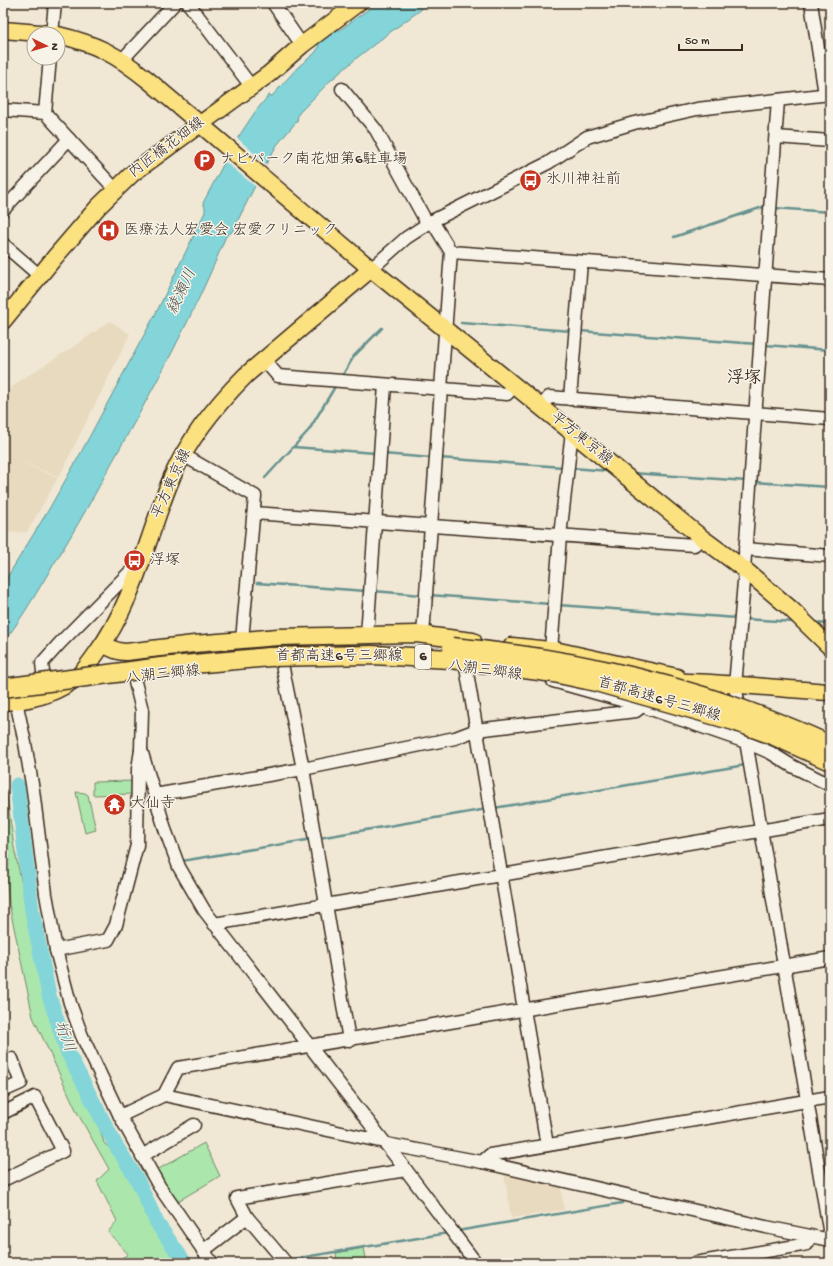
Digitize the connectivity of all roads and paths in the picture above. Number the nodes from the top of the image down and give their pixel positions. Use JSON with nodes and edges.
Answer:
{"nodes":[{"id":1,"x":55,"y":3,"type":"edge"},
{"id":2,"x":175,"y":3,"type":"edge"},
{"id":3,"x":188,"y":3,"type":"edge"},
{"id":4,"x":273,"y":3,"type":"edge"},
{"id":5,"x":811,"y":3,"type":"edge"},
{"id":6,"x":355,"y":4,"type":"edge"},
{"id":7,"x":53,"y":26,"type":"edge"},
{"id":8,"x":3,"y":30,"type":"edge"},
{"id":9,"x":26,"y":32,"type":"edge"},
{"id":10,"x":66,"y":37,"type":"edge"},
{"id":11,"x":302,"y":45,"type":"junction"},
{"id":12,"x":122,"y":60,"type":"junction"},
{"id":13,"x":49,"y":66,"type":"edge"},
{"id":14,"x":251,"y":86,"type":"junction"},
{"id":15,"x":342,"y":89,"type":"dead end"},
{"id":16,"x":827,"y":94,"type":"edge"},
{"id":17,"x":778,"y":100,"type":"junction"},
{"id":18,"x":3,"y":110,"type":"edge"},
{"id":19,"x":45,"y":113,"type":"junction"},
{"id":20,"x":200,"y":124,"type":"junction"},
{"id":21,"x":776,"y":137,"type":"junction"},
{"id":22,"x":69,"y":139,"type":"junction"},
{"id":23,"x":830,"y":141,"type":"edge"},
{"id":24,"x":115,"y":189,"type":"junction"},
{"id":25,"x":3,"y":210,"type":"edge"},
{"id":26,"x":430,"y":222,"type":"junction"},
{"id":27,"x":3,"y":244,"type":"edge"},
{"id":28,"x":451,"y":252,"type":"junction"},
{"id":29,"x":582,"y":262,"type":"junction"},
{"id":30,"x":370,"y":269,"type":"junction"},
{"id":31,"x":40,"y":276,"type":"junction"},
{"id":32,"x":765,"y":276,"type":"junction"},
{"id":33,"x":830,"y":280,"type":"edge"},
{"id":34,"x":3,"y":321,"type":"edge"},
{"id":35,"x":445,"y":329,"type":"junction"},
{"id":36,"x":264,"y":360,"type":"junction"},
{"id":37,"x":385,"y":385,"type":"junction"},
{"id":38,"x":514,"y":386,"type":"junction"},
{"id":39,"x":441,"y":390,"type":"junction"},
{"id":40,"x":570,"y":399,"type":"junction"},
{"id":41,"x":540,"y":407,"type":"junction"},
{"id":42,"x":755,"y":412,"type":"junction"},
{"id":43,"x":830,"y":419,"type":"edge"},
{"id":44,"x":572,"y":431,"type":"junction"},
{"id":45,"x":183,"y":455,"type":"junction"},
{"id":46,"x":254,"y":513,"type":"junction"},
{"id":47,"x":376,"y":522,"type":"junction"},
{"id":48,"x":430,"y":526,"type":"junction"},
{"id":49,"x":560,"y":536,"type":"junction"},
{"id":50,"x":702,"y":538,"type":"junction"},
{"id":51,"x":745,"y":549,"type":"junction"},
{"id":52,"x":830,"y":556,"type":"edge"},
{"id":53,"x":744,"y":570,"type":"junction"},
{"id":54,"x":137,"y":573,"type":"junction"},
{"id":55,"x":791,"y":609,"type":"junction"},
{"id":56,"x":368,"y":635,"type":"junction"},
{"id":57,"x":422,"y":635,"type":"junction"},
{"id":58,"x":830,"y":637,"type":"edge"},
{"id":59,"x":242,"y":640,"type":"junction"},
{"id":60,"x":104,"y":644,"type":"junction"},
{"id":61,"x":194,"y":644,"type":"junction"},
{"id":62,"x":168,"y":647,"type":"junction"},
{"id":63,"x":830,"y":647,"type":"edge"},
{"id":64,"x":552,"y":650,"type":"junction"},
{"id":65,"x":367,"y":661,"type":"junction"},
{"id":66,"x":282,"y":664,"type":"junction"},
{"id":67,"x":466,"y":667,"type":"junction"},
{"id":68,"x":196,"y":671,"type":"junction"},
{"id":69,"x":82,"y":673,"type":"junction"},
{"id":70,"x":3,"y":678,"type":"edge"},
{"id":71,"x":134,"y":678,"type":"junction"},
{"id":72,"x":545,"y":679,"type":"junction"},
{"id":73,"x":596,"y":682,"type":"junction"},
{"id":74,"x":735,"y":686,"type":"junction"},
{"id":75,"x":695,"y":687,"type":"junction"},
{"id":76,"x":3,"y":688,"type":"edge"},
{"id":77,"x":830,"y":692,"type":"edge"},
{"id":78,"x":45,"y":694,"type":"junction"},
{"id":79,"x":10,"y":702,"type":"edge"},
{"id":80,"x":642,"y":706,"type":"junction"},
{"id":81,"x":476,"y":730,"type":"junction"},
{"id":82,"x":830,"y":736,"type":"edge"},
{"id":83,"x":746,"y":742,"type":"junction"},
{"id":84,"x":830,"y":745,"type":"edge"},
{"id":85,"x":141,"y":750,"type":"junction"},
{"id":86,"x":830,"y":761,"type":"edge"},
{"id":87,"x":303,"y":769,"type":"junction"},
{"id":88,"x":830,"y":773,"type":"edge"},
{"id":89,"x":830,"y":784,"type":"edge"},
{"id":90,"x":155,"y":795,"type":"junction"},
{"id":91,"x":830,"y":819,"type":"edge"},
{"id":92,"x":761,"y":831,"type":"junction"},
{"id":93,"x":501,"y":875,"type":"junction"},
{"id":94,"x":326,"y":904,"type":"junction"},
{"id":95,"x":214,"y":924,"type":"junction"},
{"id":96,"x":56,"y":950,"type":"junction"},
{"id":97,"x":830,"y":958,"type":"edge"},
{"id":98,"x":784,"y":966,"type":"junction"},
{"id":99,"x":524,"y":1010,"type":"junction"},
{"id":100,"x":349,"y":1040,"type":"junction"},
{"id":101,"x":309,"y":1046,"type":"junction"},
{"id":102,"x":3,"y":1062,"type":"edge"},
{"id":103,"x":3,"y":1091,"type":"edge"},
{"id":104,"x":164,"y":1094,"type":"junction"},
{"id":105,"x":830,"y":1097,"type":"edge"},
{"id":106,"x":807,"y":1101,"type":"junction"},
{"id":107,"x":3,"y":1113,"type":"edge"},
{"id":108,"x":120,"y":1116,"type":"junction"},
{"id":109,"x":194,"y":1125,"type":"dead end"},
{"id":110,"x":385,"y":1143,"type":"junction"},
{"id":111,"x":547,"y":1145,"type":"junction"},
{"id":112,"x":142,"y":1156,"type":"junction"},
{"id":113,"x":482,"y":1162,"type":"junction"},
{"id":114,"x":406,"y":1170,"type":"junction"},
{"id":115,"x":3,"y":1180,"type":"edge"},
{"id":116,"x":247,"y":1217,"type":"junction"},
{"id":117,"x":830,"y":1235,"type":"edge"},
{"id":118,"x":810,"y":1236,"type":"junction"},
{"id":119,"x":830,"y":1240,"type":"edge"},
{"id":120,"x":203,"y":1251,"type":"junction"},
{"id":121,"x":212,"y":1263,"type":"edge"},
{"id":122,"x":286,"y":1263,"type":"edge"},
{"id":123,"x":476,"y":1263,"type":"edge"},
{"id":124,"x":695,"y":1263,"type":"edge"}],
"edges":[{"from":1,"to":7,"type":"street"},
{"from":2,"to":12,"type":"street"},
{"from":3,"to":14,"type":"street"},
{"from":4,"to":11,"type":"street"},
{"from":5,"to":16,"type":"street"},
{"from":6,"to":11,"type":"main road","name":"内匠橋花畑線"},
{"from":8,"to":9,"type":"main road"},
{"from":10,"to":12,"type":"main road","name":"平方東京線"},
{"from":11,"to":14,"type":"main road","name":"内匠橋花畑線"},
{"from":12,"to":20,"type":"main road","name":"平方東京線"},
{"from":13,"to":19,"type":"street"},
{"from":14,"to":20,"type":"main road","name":"内匠橋花畑線"},
{"from":15,"to":26,"type":"street"},
{"from":16,"to":17,"type":"street"},
{"from":17,"to":21,"type":"street"},
{"from":17,"to":26,"type":"street"},
{"from":18,"to":19,"type":"street"},
{"from":19,"to":22,"type":"street"},
{"from":20,"to":24,"type":"main road","name":"内匠橋花畑線"},
{"from":20,"to":30,"type":"main road","name":"平方東京線"},
{"from":21,"to":23,"type":"street"},
{"from":21,"to":32,"type":"street"},
{"from":22,"to":24,"type":"street"},
{"from":22,"to":25,"type":"street"},
{"from":24,"to":31,"type":"main road","name":"内匠橋花畑線"},
{"from":26,"to":28,"type":"street"},
{"from":26,"to":30,"type":"street"},
{"from":27,"to":31,"type":"street"},
{"from":28,"to":29,"type":"street"},
{"from":28,"to":35,"type":"street"},
{"from":29,"to":32,"type":"street"},
{"from":29,"to":40,"type":"street"},
{"from":30,"to":35,"type":"main road","name":"平方東京線"},
{"from":30,"to":36,"type":"main road","name":"平方東京線"},
{"from":31,"to":34,"type":"main road","name":"内匠橋花畑線"},
{"from":32,"to":33,"type":"street"},
{"from":32,"to":42,"type":"street"},
{"from":35,"to":38,"type":"main road","name":"平方東京線"},
{"from":35,"to":39,"type":"street"},
{"from":36,"to":37,"type":"street"},
{"from":36,"to":45,"type":"main road","name":"平方東京線"},
{"from":37,"to":39,"type":"street"},
{"from":37,"to":47,"type":"street"},
{"from":38,"to":39,"type":"street"},
{"from":38,"to":41,"type":"main road","name":"平方東京線"},
{"from":39,"to":48,"type":"street"},
{"from":40,"to":41,"type":"street"},
{"from":40,"to":42,"type":"street"},
{"from":41,"to":44,"type":"main road","name":"平方東京線"},
{"from":42,"to":43,"type":"street"},
{"from":42,"to":51,"type":"street"},
{"from":44,"to":49,"type":"street"},
{"from":44,"to":50,"type":"main road","name":"平方東京線"},
{"from":45,"to":46,"type":"street"},
{"from":45,"to":54,"type":"main road","name":"平方東京線"},
{"from":46,"to":47,"type":"street"},
{"from":46,"to":59,"type":"street"},
{"from":47,"to":48,"type":"street"},
{"from":47,"to":56,"type":"street"},
{"from":48,"to":49,"type":"street"},
{"from":48,"to":57,"type":"street"},
{"from":49,"to":50,"type":"street"},
{"from":49,"to":64,"type":"street"},
{"from":50,"to":53,"type":"main road","name":"平方東京線"},
{"from":51,"to":52,"type":"street"},
{"from":51,"to":53,"type":"street"},
{"from":53,"to":55,"type":"main road","name":"平方東京線"},
{"from":53,"to":74,"type":"street"},
{"from":54,"to":60,"type":"main road","name":"平方東京線"},
{"from":54,"to":78,"type":"street"},
{"from":55,"to":58,"type":"main road","name":"平方東京線"},
{"from":55,"to":63,"type":"main road","name":"平方東京線"},
{"from":56,"to":57,"type":"main road","name":"八潮三郷線"},
{"from":56,"to":59,"type":"main road","name":"八潮三郷線"},
{"from":56,"to":65,"type":"street"},
{"from":57,"to":64,"type":"main road","name":"八潮三郷線"},
{"from":59,"to":61,"type":"main road","name":"八潮三郷線"},
{"from":60,"to":62,"type":"main road","name":"八潮三郷線"},
{"from":60,"to":69,"type":"main road","name":"平方東京線"},
{"from":61,"to":62,"type":"main road","name":"八潮三郷線"},
{"from":61,"to":68,"type":"main road"},
{"from":62,"to":69,"type":"main road"},
{"from":64,"to":75,"type":"main road","name":"八潮三郷線"},
{"from":65,"to":66,"type":"main road","name":"八潮三郷線"},
{"from":65,"to":67,"type":"main road","name":"八潮三郷線"},
{"from":66,"to":68,"type":"main road","name":"八潮三郷線"},
{"from":66,"to":87,"type":"street"},
{"from":67,"to":72,"type":"main road","name":"八潮三郷線"},
{"from":67,"to":81,"type":"street"},
{"from":68,"to":71,"type":"main road","name":"八潮三郷線"},
{"from":69,"to":71,"type":"main road","name":"八潮三郷線"},
{"from":69,"to":78,"type":"main road","name":"平方東京線"},
{"from":70,"to":75,"type":"highway","name":"首都高速6号三郷線","number":"6","bridge":true},
{"from":71,"to":85,"type":"street"},
{"from":72,"to":75,"type":"main road","name":"八潮三郷線"},
{"from":72,"to":80,"type":"street"},
{"from":73,"to":76,"type":"highway","name":"首都高速6号三郷線","number":"6","bridge":true},
{"from":73,"to":86,"type":"highway","name":"首都高速6号三郷線","number":"6","bridge":true},
{"from":73,"to":88,"type":"highway","bridge":true},
{"from":74,"to":75,"type":"main road","name":"八潮三郷線"},
{"from":74,"to":77,"type":"main road","name":"八潮三郷線"},
{"from":74,"to":83,"type":"street"},
{"from":75,"to":82,"type":"highway","bridge":true},
{"from":75,"to":84,"type":"highway","name":"首都高速6号三郷線","number":"6","bridge":true},
{"from":78,"to":79,"type":"main road","name":"平方東京線"},
{"from":79,"to":96,"type":"street"},
{"from":80,"to":81,"type":"street"},
{"from":80,"to":83,"type":"street"},
{"from":81,"to":87,"type":"street"},
{"from":81,"to":93,"type":"street"},
{"from":83,"to":89,"type":"street"},
{"from":83,"to":92,"type":"street"},
{"from":85,"to":90,"type":"street"},
{"from":85,"to":96,"type":"street"},
{"from":87,"to":90,"type":"street"},
{"from":87,"to":94,"type":"street"},
{"from":90,"to":95,"type":"street"},
{"from":91,"to":92,"type":"street"},
{"from":92,"to":93,"type":"street"},
{"from":92,"to":98,"type":"street"},
{"from":93,"to":94,"type":"street"},
{"from":93,"to":99,"type":"street"},
{"from":94,"to":95,"type":"street"},
{"from":94,"to":100,"type":"street"},
{"from":95,"to":101,"type":"street"},
{"from":96,"to":108,"type":"street"},
{"from":97,"to":98,"type":"street"},
{"from":98,"to":99,"type":"street"},
{"from":98,"to":106,"type":"street"},
{"from":99,"to":100,"type":"street"},
{"from":99,"to":111,"type":"street"},
{"from":100,"to":101,"type":"street"},
{"from":101,"to":104,"type":"street"},
{"from":101,"to":110,"type":"street"},
{"from":102,"to":103,"type":"street"},
{"from":104,"to":108,"type":"street"},
{"from":104,"to":110,"type":"street"},
{"from":105,"to":106,"type":"street"},
{"from":106,"to":111,"type":"street"},
{"from":106,"to":117,"type":"street"},
{"from":107,"to":115,"type":"street"},
{"from":108,"to":112,"type":"street"},
{"from":109,"to":112,"type":"street"},
{"from":110,"to":113,"type":"street"},
{"from":110,"to":114,"type":"street"},
{"from":111,"to":113,"type":"street"},
{"from":112,"to":120,"type":"street"},
{"from":113,"to":118,"type":"street"},
{"from":114,"to":116,"type":"street"},
{"from":114,"to":123,"type":"street"},
{"from":116,"to":120,"type":"street"},
{"from":116,"to":122,"type":"street"},
{"from":118,"to":119,"type":"street"},
{"from":118,"to":124,"type":"street"},
{"from":120,"to":121,"type":"street"}]}
